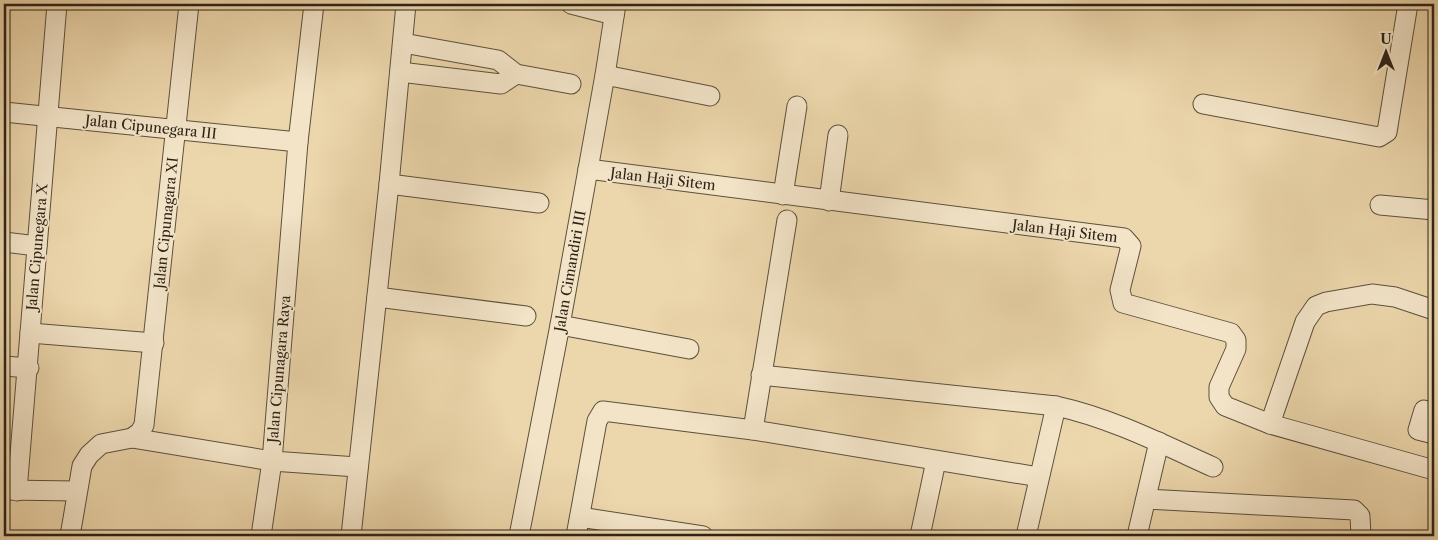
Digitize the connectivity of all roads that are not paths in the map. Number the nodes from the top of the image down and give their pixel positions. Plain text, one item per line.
1 (57, 4) edge
2 (189, 4) edge
3 (314, 4) edge
4 (406, 4) edge
5 (571, 4) edge
6 (1408, 4) edge
7 (615, 9) edge
8 (402, 43) junction
9 (400, 72) junction
10 (516, 74) junction
11 (605, 75) junction
12 (571, 84) dead end
13 (710, 96) dead end
14 (1203, 104) dead end
15 (797, 106) dead end
16 (4, 112) edge
17 (46, 115) junction
18 (176, 130) junction
19 (838, 135) dead end
20 (298, 142) junction
21 (588, 170) junction
22 (389, 184) junction
23 (783, 195) junction
24 (829, 201) junction
25 (539, 203) dead end
26 (1380, 205) dead end
27 (1434, 210) edge
28 (787, 220) dead end
29 (4, 242) edge
30 (37, 246) junction
31 (377, 297) junction
32 (1434, 310) edge
33 (526, 316) dead end
34 (560, 325) junction
35 (30, 333) junction
36 (154, 343) junction
37 (689, 349) dead end
38 (4, 366) edge
39 (28, 368) junction
40 (761, 375) junction
41 (1056, 406) junction
42 (1424, 410) dead end
43 (1270, 424) junction
44 (753, 430) junction
45 (1434, 434) edge
46 (132, 438) junction
47 (1158, 442) junction
48 (272, 461) junction
49 (936, 461) junction
50 (357, 467) junction
51 (1213, 467) dead end
52 (1434, 470) edge
53 (1039, 477) junction
54 (10, 491) edge
55 (76, 491) junction
56 (1146, 499) junction
57 (580, 517) junction
58 (70, 536) edge
59 (261, 536) edge
60 (351, 536) edge
61 (519, 536) edge
62 (576, 536) edge
63 (703, 536) edge
64 (920, 536) edge
65 (1026, 536) edge
66 (1137, 536) edge
67 (1361, 536) edge

1 - 17 street, Jalan Cipunegara X
2 - 18 street, Jalan Cipunagara XI
3 - 20 street, Jalan Cipunagara Raya
4 - 8 street
5 - 7 street
6 - 14 street
7 - 11 street, Jalan Cimandiri III
8 - 9 street
8 - 10 street
9 - 10 street
9 - 22 street
10 - 12 street
11 - 13 street
11 - 21 street, Jalan Cimandiri III
15 - 23 street
16 - 17 street, Jalan Cipunegara III
17 - 18 street, Jalan Cipunegara III
17 - 30 street, Jalan Cipunegara X
18 - 20 street, Jalan Cipunegara III
18 - 36 street, Jalan Cipunagara XI
19 - 24 street
20 - 48 street, Jalan Cipunagara Raya
21 - 23 street, Jalan Haji Sitem
21 - 34 street, Jalan Cimandiri III
22 - 25 street
22 - 31 street
23 - 24 street, Jalan Haji Sitem
24 - 43 street, Jalan Haji Sitem
26 - 27 street
28 - 40 street
29 - 30 street
30 - 35 street, Jalan Cipunegara X
31 - 33 street
31 - 50 street
32 - 43 street
34 - 37 street
34 - 61 street, Jalan Cimandiri III
35 - 36 street
35 - 39 street, Jalan Cipunegara X
36 - 46 street, Jalan Cipunagara XI
38 - 39 street
39 - 54 street, Jalan Cipunegara X
40 - 41 street
40 - 44 street
41 - 47 street
41 - 53 street
42 - 45 street
43 - 52 street, Jalan Haji Sitem
44 - 49 street
44 - 57 street
46 - 48 street, Jalan Cipunagara Raya
46 - 55 street, Jalan Cipunagara Raya
47 - 51 street
47 - 56 street
48 - 50 street
48 - 59 street
49 - 53 street
49 - 64 street
50 - 60 street
53 - 65 street
54 - 55 street
55 - 58 street, Jalan Cipunagara Raya
56 - 66 street
56 - 67 street
57 - 62 street
57 - 63 street

